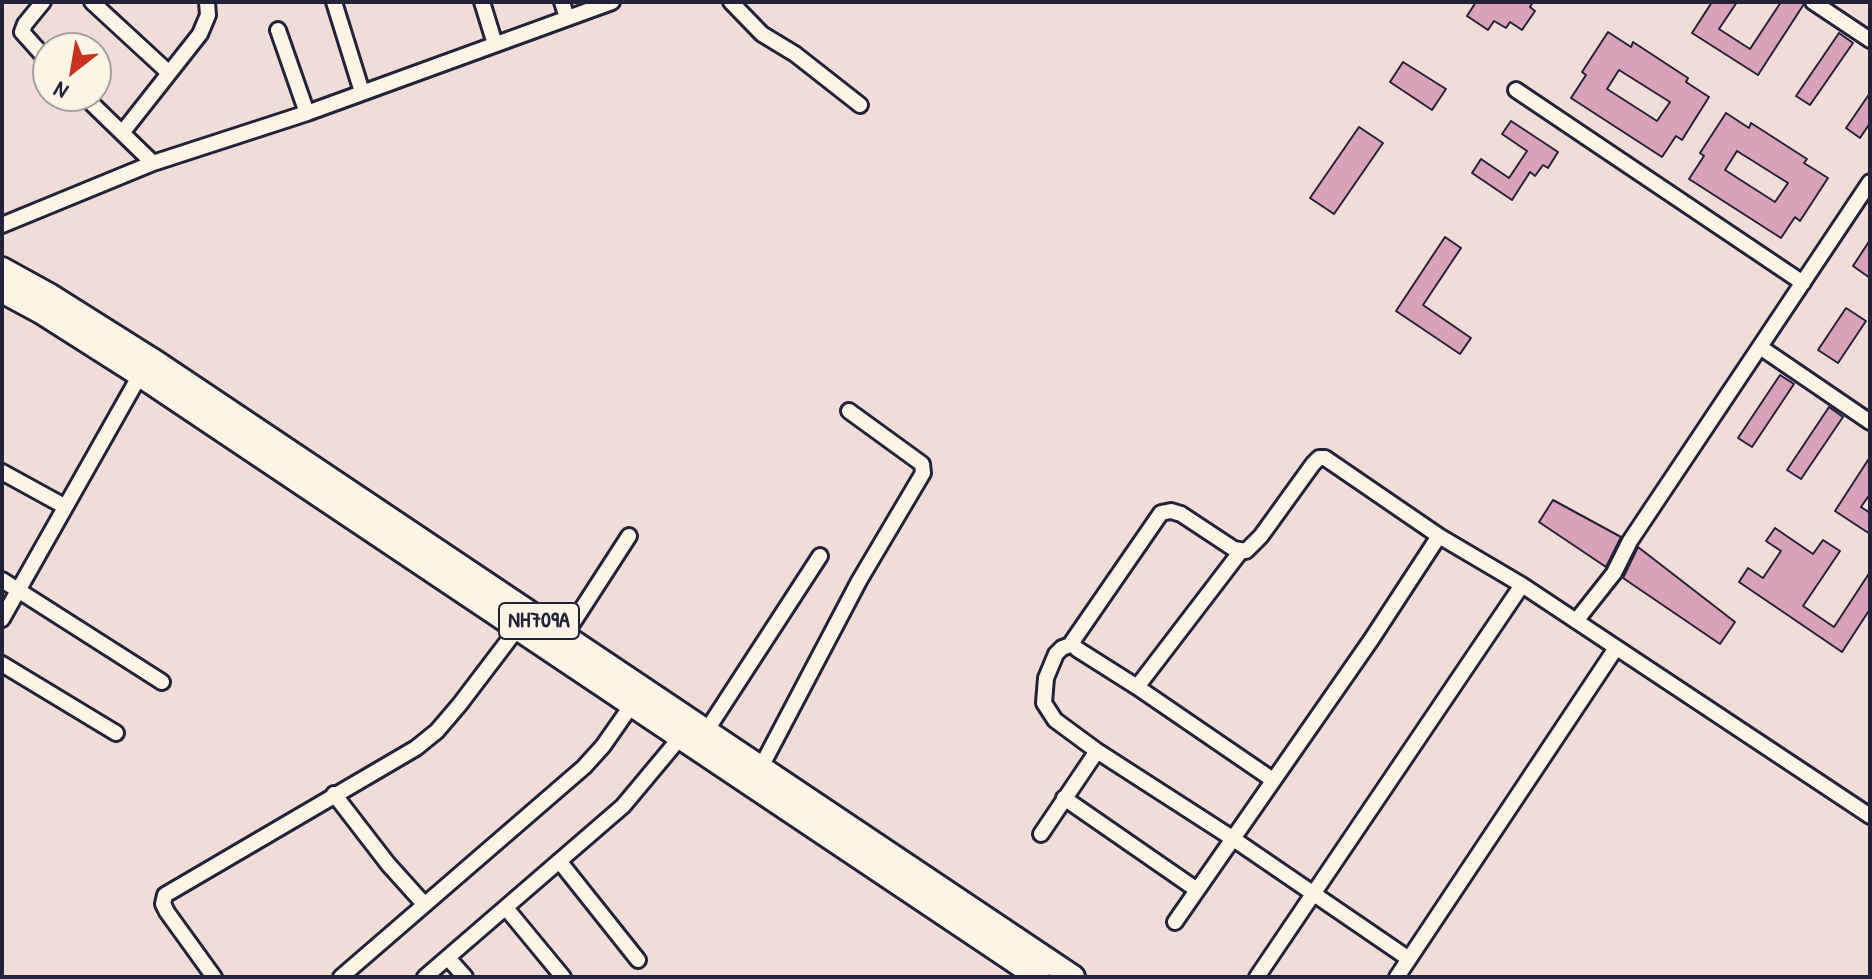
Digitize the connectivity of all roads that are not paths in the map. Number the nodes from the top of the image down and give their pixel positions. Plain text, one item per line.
1 (43, 2) edge
2 (92, 2) edge
3 (207, 2) edge
4 (334, 2) edge
5 (482, 2) edge
6 (562, 2) edge
7 (612, 2) edge
8 (731, 2) edge
9 (1813, 2) edge
10 (567, 18) junction
11 (278, 30) dead end
12 (1870, 40) edge
13 (32, 43) edge
14 (495, 44) junction
15 (169, 73) junction
16 (1516, 90) dead end
17 (362, 92) junction
18 (860, 105) dead end
19 (100, 112) edge
20 (307, 113) junction
21 (122, 133) junction
22 (153, 163) junction
23 (1870, 182) edge
24 (2, 225) edge
25 (2, 269) edge
26 (1803, 283) junction
27 (2, 291) edge
28 (1760, 347) junction
29 (140, 375) junction
30 (849, 411) dead end
31 (1870, 422) edge
32 (2, 472) edge
33 (64, 506) junction
34 (629, 536) dead end
35 (1439, 536) junction
36 (1241, 551) junction
37 (820, 556) dead end
38 (2, 580) edge
39 (1522, 585) junction
40 (19, 590) junction
41 (2, 619) edge
42 (1576, 621) junction
43 (517, 629) junction
44 (563, 638) junction
45 (1073, 644) junction
46 (1616, 648) junction
47 (2, 664) edge
48 (162, 682) dead end
49 (1137, 687) junction
50 (631, 706) junction
51 (692, 731) junction
52 (116, 733) dead end
53 (1097, 751) junction
54 (760, 769) junction
55 (1273, 780) junction
56 (334, 794) junction
57 (1064, 798) junction
58 (1870, 816) edge
59 (1041, 834) dead end
60 (1232, 838) junction
61 (560, 862) junction
62 (1197, 890) junction
63 (1314, 893) junction
64 (424, 904) junction
65 (506, 908) junction
66 (1175, 922) dead end
67 (448, 958) junction
68 (1409, 959) junction
69 (638, 960) dead end
70 (214, 977) edge
71 (341, 977) edge
72 (425, 977) edge
73 (465, 977) edge
74 (563, 977) edge
75 (1038, 977) edge
76 (1073, 977) edge
77 (1257, 977) edge
78 (1397, 977) edge

1 - 13 street
2 - 15 street
3 - 15 street
4 - 17 street
5 - 14 street
6 - 10 street
7 - 10 street
8 - 18 street
9 - 12 street
10 - 14 street
11 - 20 street
14 - 17 street
15 - 21 street
16 - 26 street
17 - 20 street
19 - 21 street
20 - 22 street
21 - 22 street
22 - 24 street
23 - 26 street
25 - 44 highway, NH709A
26 - 28 street
27 - 29 highway, NH709A
28 - 31 street
28 - 42 street
29 - 33 street
29 - 43 highway, NH709A
30 - 54 street
32 - 33 street
33 - 40 street
34 - 44 street
35 - 36 street
35 - 39 street
35 - 55 street
36 - 45 street
36 - 49 street
37 - 51 street
38 - 40 street
39 - 42 street
39 - 63 street
40 - 41 street
40 - 48 street
42 - 46 street
43 - 50 highway, NH709A
43 - 56 street
44 - 51 highway, NH709A
45 - 49 street
45 - 53 street
46 - 58 street
46 - 68 street
47 - 52 street
49 - 55 street
50 - 51 highway, NH709A
50 - 64 street
51 - 54 highway, NH709A
51 - 61 street
51 - 75 highway, NH709A
53 - 57 street
53 - 60 street
54 - 76 highway, NH709A
55 - 60 street
56 - 64 street
56 - 70 street
57 - 59 street
57 - 62 street
60 - 62 street
60 - 63 street
61 - 65 street
61 - 69 street
62 - 66 street
63 - 68 street
63 - 77 street
64 - 71 street
65 - 67 street
65 - 74 street
67 - 72 street
67 - 73 street
68 - 78 street

